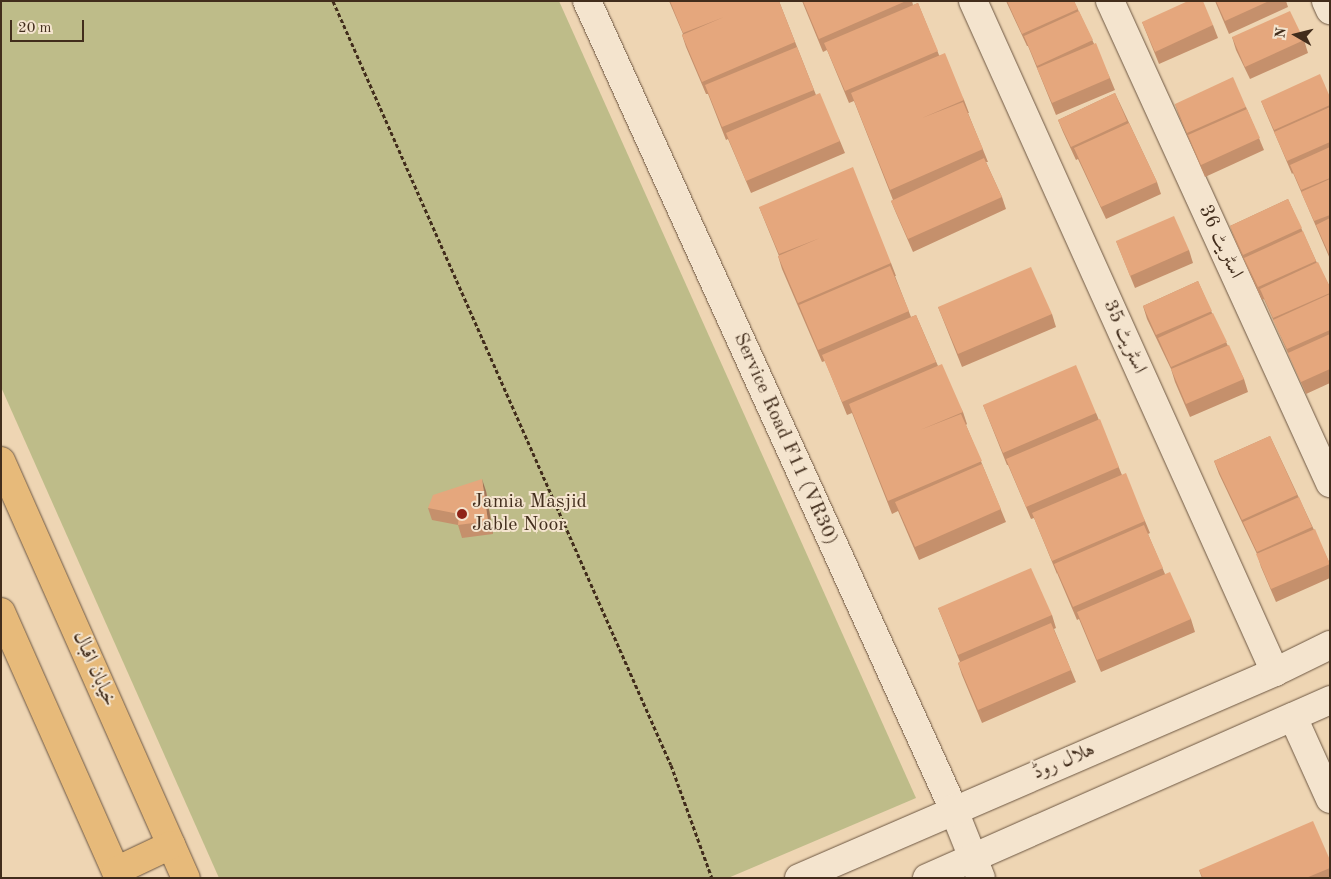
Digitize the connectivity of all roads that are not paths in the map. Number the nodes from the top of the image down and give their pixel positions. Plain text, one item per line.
1 (587, 1) edge
2 (973, 1) edge
3 (1110, 1) edge
4 (1326, 1) edge
5 (1330, 10) edge
6 (1, 461) edge
7 (1330, 483) edge
8 (1, 612) edge
9 (1330, 645) edge
10 (1275, 672) junction
11 (1330, 700) edge
12 (1293, 717) junction
13 (1330, 799) edge
14 (954, 808) junction
15 (171, 844) junction
16 (977, 868) edge
17 (114, 876) edge
18 (186, 878) edge
19 (798, 878) edge
20 (927, 878) edge

1 - 14 street, Service Road F11 (VR30)
2 - 10 street, اسٹریٹ 35
3 - 7 street, اسٹریٹ 36
4 - 5 street
6 - 15 main road, خیابان اقبال
8 - 17 main road
9 - 10 street, ہلال روڈ
10 - 14 street, ہلال روڈ
11 - 12 street
12 - 13 street
12 - 16 street
14 - 16 street, Service Road F11 (VR30)
14 - 19 street, ہلال روڈ
15 - 17 main road
15 - 18 main road, خیابان اقبال
16 - 20 street

